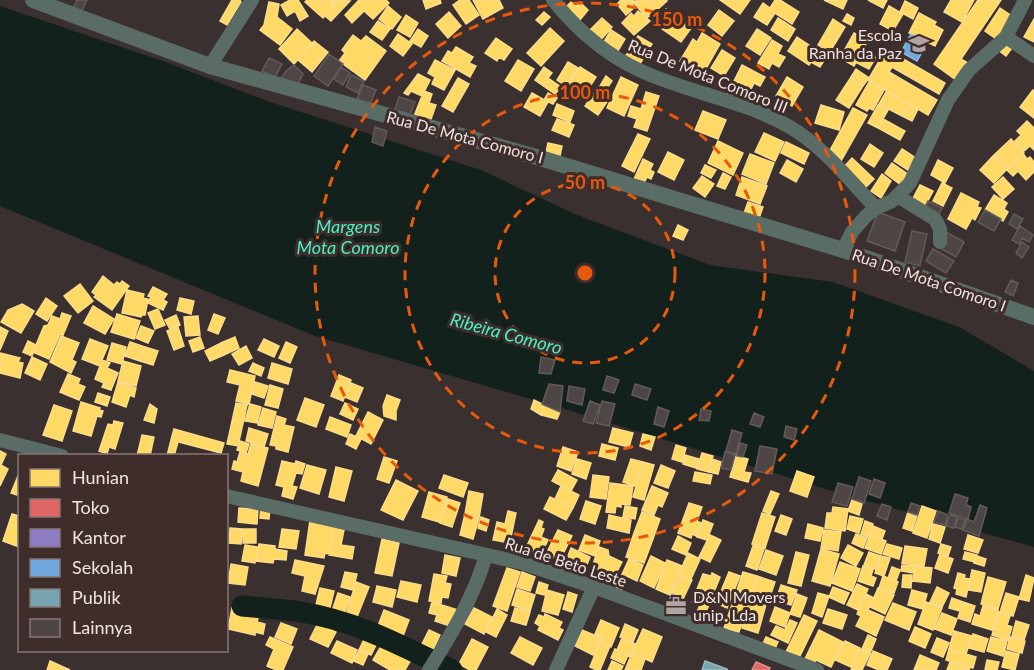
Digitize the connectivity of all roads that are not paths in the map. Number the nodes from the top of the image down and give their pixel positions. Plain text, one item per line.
1 (33, 0) edge
2 (252, 0) edge
3 (553, 0) edge
4 (1025, 0) edge
5 (1005, 36) junction
6 (1034, 56) edge
7 (210, 66) junction
8 (899, 196) junction
9 (876, 208) junction
10 (940, 242) dead end
11 (843, 250) junction
12 (1034, 317) edge
13 (0, 440) edge
14 (54, 454) edge
15 (228, 496) edge
16 (486, 555) junction
17 (594, 587) junction
18 (429, 670) edge
19 (556, 670) edge
20 (817, 670) edge

1 - 7 street, Rua De Mota Comoro I
2 - 7 street
3 - 9 street, Rua De Mota Comoro III
4 - 5 street
5 - 6 street
5 - 8 street
7 - 11 street, Rua De Mota Comoro I
8 - 9 street
8 - 10 street
9 - 11 street
11 - 12 street, Rua De Mota Comoro I
13 - 14 street
15 - 16 street, Rua de Beto Leste
16 - 17 street, Rua de Beto Leste
16 - 18 street
17 - 19 street
17 - 20 street, Rua de Beto Leste

